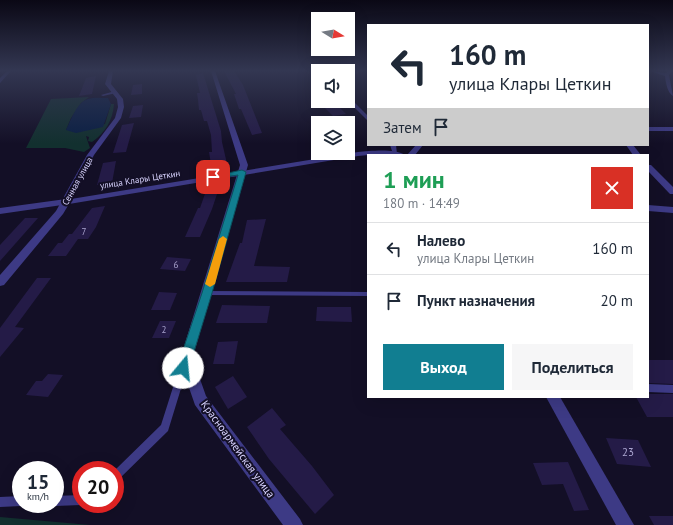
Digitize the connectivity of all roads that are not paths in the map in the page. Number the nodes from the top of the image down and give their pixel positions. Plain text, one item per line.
1 (117, 96) edge
2 (221, 96) edge
3 (355, 105) edge
4 (367, 118) edge
5 (673, 129) edge
6 (649, 130) edge
7 (419, 146) edge
8 (630, 146) edge
9 (396, 151) edge
10 (412, 154) edge
11 (637, 154) edge
12 (649, 168) edge
13 (242, 172) junction
14 (673, 192) edge
15 (66, 202) junction
16 (649, 208) edge
17 (673, 210) edge
18 (0, 211) edge
19 (0, 282) edge
20 (207, 293) junction
21 (367, 294) edge
22 (188, 353) junction
23 (649, 388) edge
24 (673, 389) edge
25 (554, 398) edge
26 (124, 468) edge
27 (12, 501) edge
28 (0, 502) edge
29 (294, 525) edge
30 (625, 525) edge

1 - 15 street, Сенная улица
2 - 13 street, Красноармейская улица
3 - 4 street
5 - 6 street
7 - 10 street
8 - 11 street
9 - 13 street, улица Клары Цеткин
12 - 14 street
13 - 15 street, улица Клары Цеткин
13 - 20 street, Красноармейская улица
15 - 18 street, улица Клары Цеткин
15 - 19 street, Сенная улица
16 - 17 street
20 - 21 lane
20 - 22 street, Красноармейская улица
22 - 26 lane
22 - 29 street, Красноармейская улица
23 - 24 lane
25 - 30 street
27 - 28 lane

